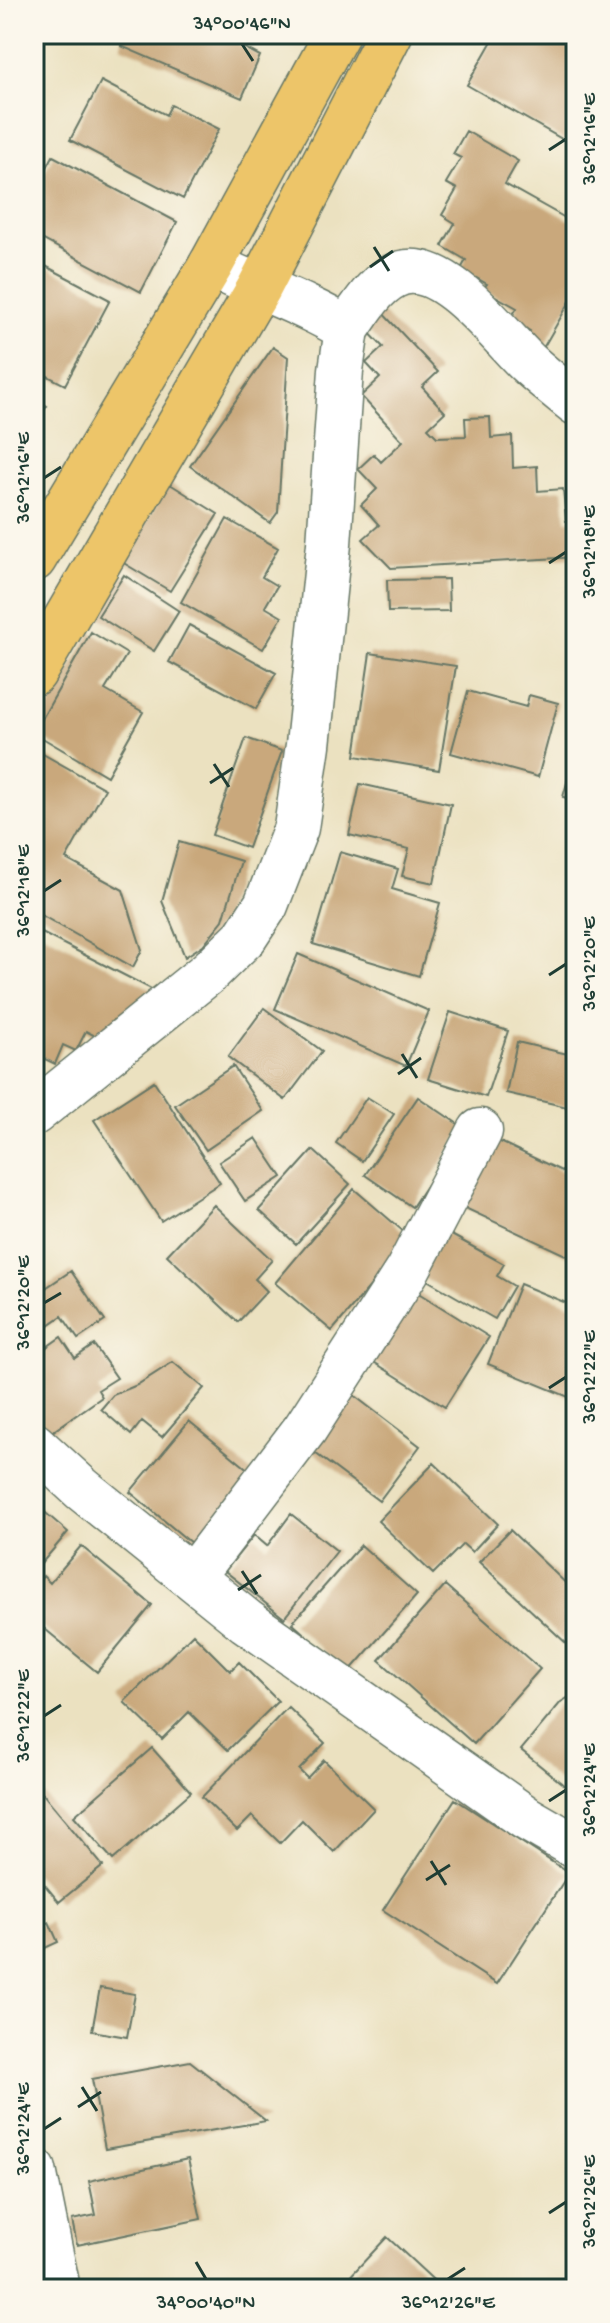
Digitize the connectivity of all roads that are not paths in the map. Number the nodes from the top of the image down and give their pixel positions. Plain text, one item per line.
1 (337, 34) edge
2 (390, 34) edge
3 (211, 265) junction
4 (259, 288) junction
5 (347, 329) junction
6 (576, 403) edge
7 (34, 559) edge
8 (34, 673) edge
9 (34, 1113) edge
10 (480, 1131) dead end
11 (34, 1445) edge
12 (193, 1576) junction
13 (576, 1847) edge
14 (34, 2170) edge
15 (58, 2289) edge

1 - 3 main road
2 - 4 main road
3 - 4 street
3 - 7 main road
4 - 5 street
4 - 8 main road
5 - 6 street
5 - 9 street
10 - 12 street
11 - 12 street
12 - 13 street
14 - 15 street

